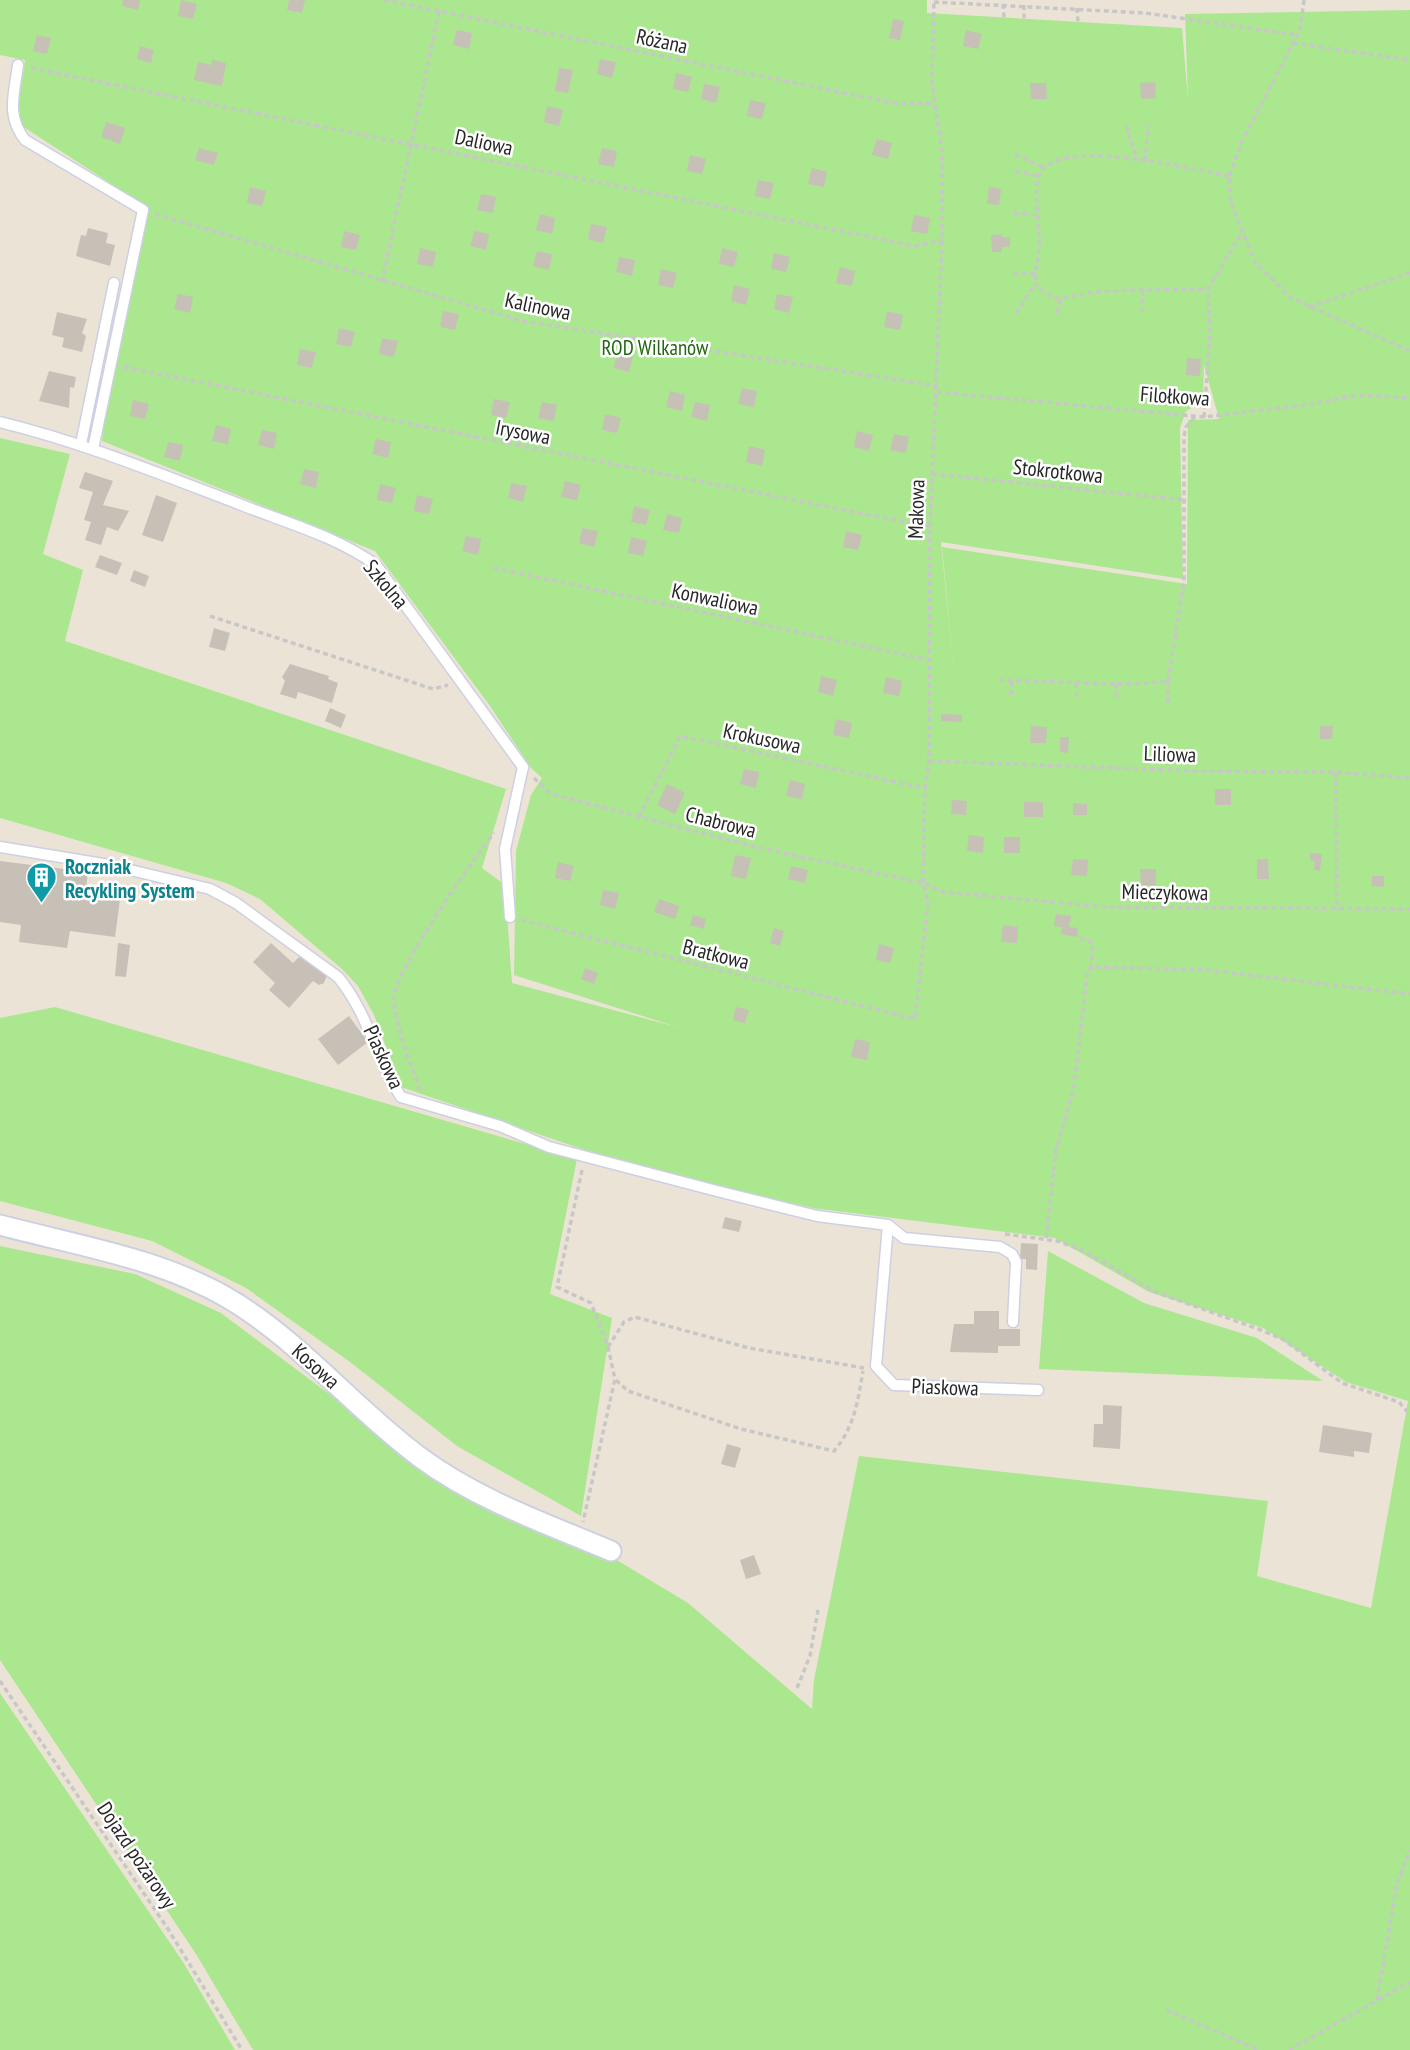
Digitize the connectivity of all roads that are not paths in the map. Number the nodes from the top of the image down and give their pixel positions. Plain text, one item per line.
1 (18, 65) road end
2 (114, 283) dead end
3 (0, 422) edge
4 (80, 444) junction
5 (93, 449) junction
6 (0, 847) edge
7 (510, 917) road end
8 (0, 1225) edge
9 (888, 1225) junction
10 (1013, 1322) dead end
11 (1038, 1390) dead end
12 (611, 1551) dead end

1 - 5 lane
2 - 4 lane
3 - 4 lane, Szkolna
4 - 5 lane, Szkolna
5 - 7 lane, Szkolna
6 - 9 lane, Piaskowa
8 - 12 street, Kosowa
9 - 10 lane, Piaskowa
9 - 11 lane, Piaskowa

